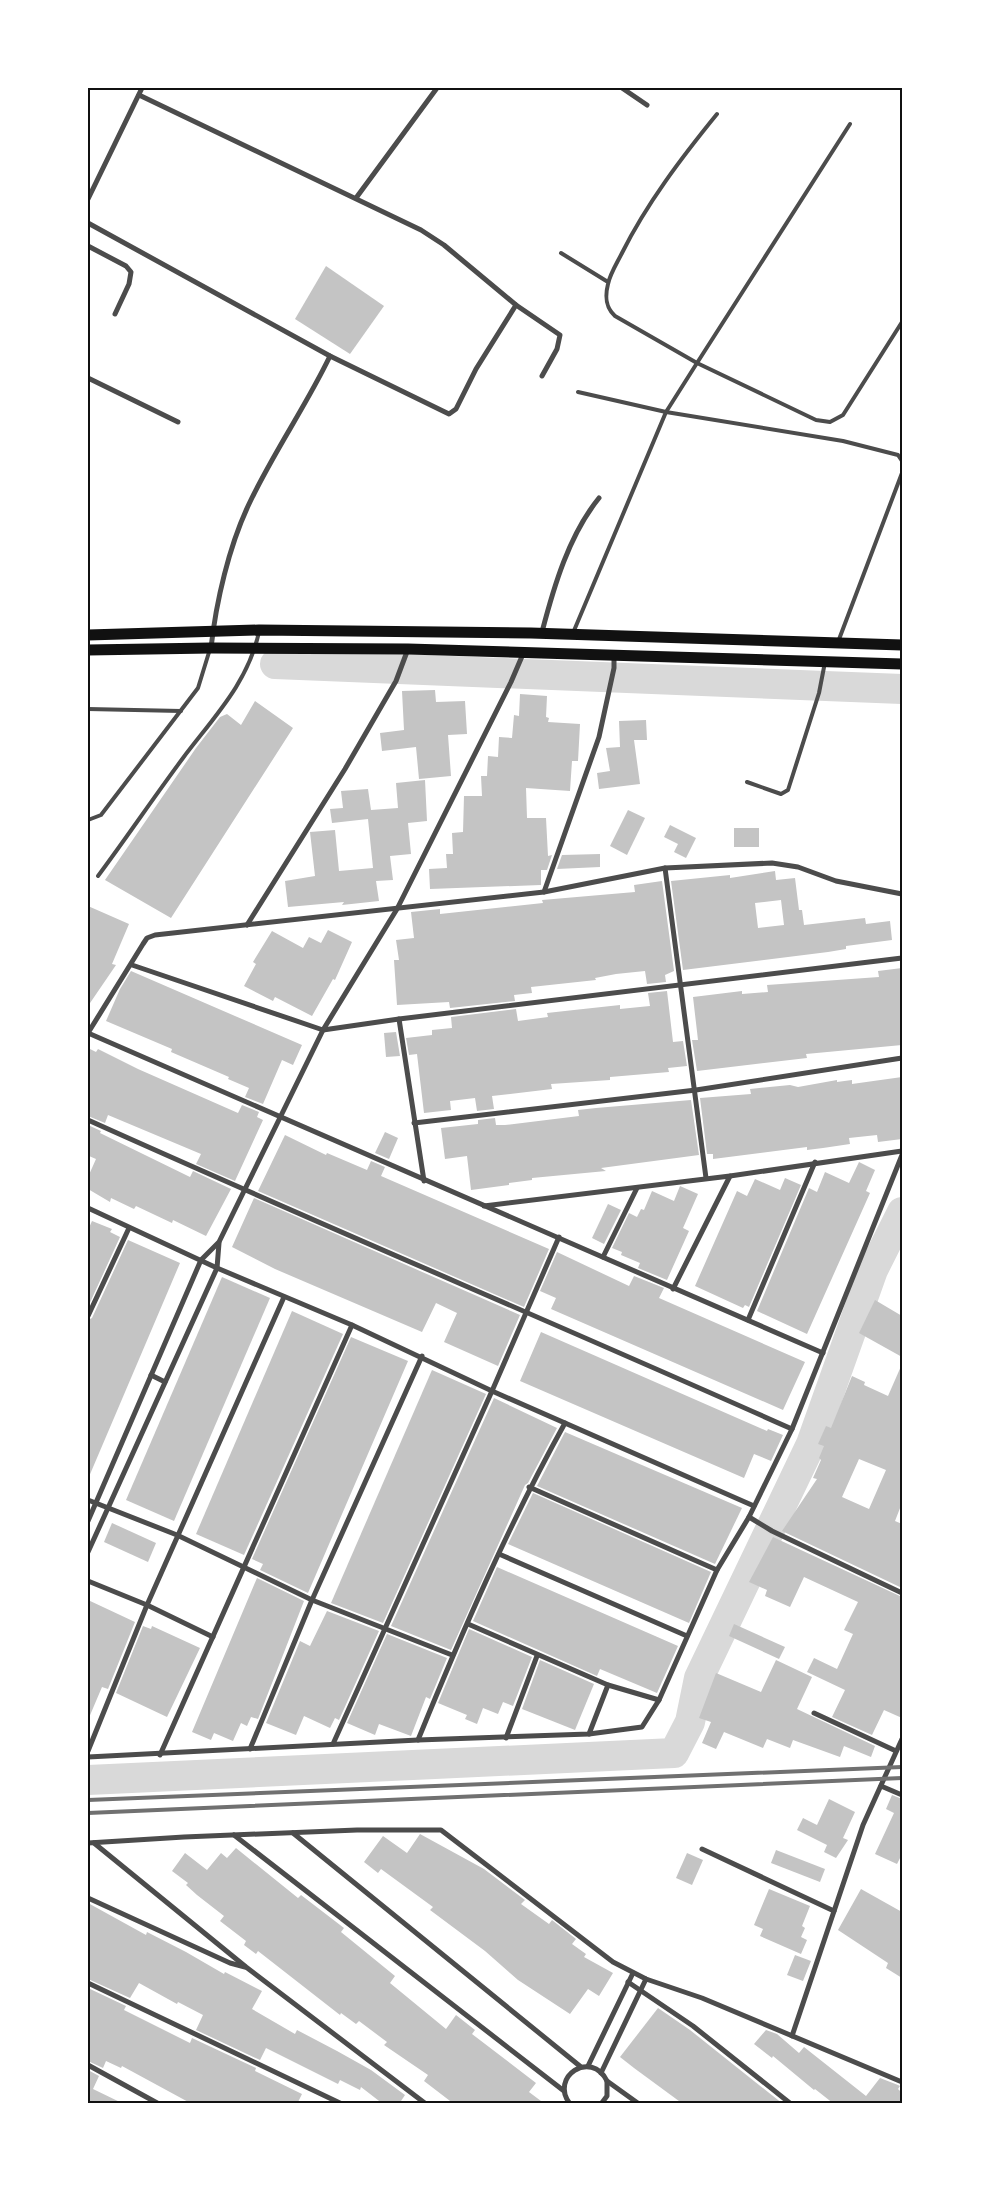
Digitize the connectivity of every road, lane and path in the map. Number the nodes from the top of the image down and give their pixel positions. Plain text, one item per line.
1 (142, 88) edge
2 (437, 88) edge
3 (622, 88) edge
4 (139, 94) junction
5 (646, 105) dead end
6 (717, 114) dead end
7 (850, 124) dead end
8 (356, 198) junction
9 (88, 200) edge
10 (88, 222) edge
11 (88, 246) edge
12 (561, 253) dead end
13 (608, 282) junction
14 (516, 305) junction
15 (116, 314) dead end
16 (902, 322) edge
17 (330, 356) junction
18 (697, 363) junction
19 (542, 376) dead end
20 (88, 378) edge
21 (578, 392) dead end
22 (666, 412) junction
23 (178, 422) dead end
24 (902, 461) edge
25 (902, 473) edge
26 (599, 498) dead end
27 (259, 630) junction
28 (213, 631) junction
29 (542, 633) junction
30 (573, 633) junction
31 (88, 635) edge
32 (837, 644) junction
33 (902, 645) edge
34 (210, 648) junction
35 (255, 648) junction
36 (88, 650) edge
37 (406, 653) junction
38 (614, 655) junction
39 (521, 659) junction
40 (826, 661) junction
41 (902, 664) edge
42 (88, 709) edge
43 (181, 711) junction
44 (747, 782) dead end
45 (88, 820) edge
46 (665, 868) junction
47 (98, 876) dead end
48 (544, 892) junction
49 (902, 894) edge
50 (397, 909) junction
51 (247, 925) junction
52 (902, 958) edge
53 (132, 965) junction
54 (682, 986) junction
55 (399, 1018) junction
56 (323, 1030) junction
57 (88, 1033) edge
58 (902, 1058) edge
59 (696, 1090) junction
60 (282, 1118) junction
61 (88, 1120) edge
62 (414, 1124) junction
63 (902, 1151) edge
64 (902, 1154) edge
65 (815, 1162) junction
66 (730, 1176) junction
67 (706, 1178) junction
68 (424, 1181) junction
69 (637, 1188) junction
70 (245, 1191) junction
71 (484, 1206) junction
72 (88, 1208) edge
73 (128, 1228) junction
74 (559, 1238) junction
75 (219, 1242) junction
76 (603, 1257) junction
77 (201, 1260) junction
78 (217, 1268) junction
79 (673, 1289) junction
80 (284, 1297) junction
81 (528, 1311) junction
82 (88, 1316) edge
83 (748, 1320) junction
84 (352, 1324) junction
85 (823, 1353) junction
86 (422, 1356) junction
87 (151, 1376) junction
88 (165, 1382) junction
89 (492, 1391) junction
90 (565, 1422) junction
91 (792, 1429) junction
92 (529, 1488) junction
93 (88, 1500) edge
94 (96, 1503) junction
95 (754, 1506) junction
96 (106, 1508) junction
97 (749, 1517) junction
98 (88, 1522) edge
99 (177, 1535) junction
100 (88, 1552) edge
101 (499, 1554) junction
102 (245, 1567) junction
103 (717, 1570) junction
104 (88, 1581) edge
105 (902, 1593) edge
106 (312, 1600) junction
107 (147, 1605) junction
108 (468, 1624) junction
109 (384, 1628) junction
110 (687, 1636) junction
111 (213, 1637) junction
112 (452, 1655) junction
113 (537, 1656) junction
114 (608, 1685) junction
115 (659, 1700) junction
116 (814, 1713) dead end
117 (589, 1734) junction
118 (506, 1738) junction
119 (902, 1739) edge
120 (418, 1740) junction
121 (333, 1744) junction
122 (250, 1749) junction
123 (88, 1751) edge
124 (896, 1751) junction
125 (160, 1755) junction
126 (88, 1757) edge
127 (881, 1786) junction
128 (902, 1795) edge
129 (292, 1833) junction
130 (234, 1835) junction
131 (91, 1843) edge
132 (702, 1849) dead end
133 (88, 1898) edge
134 (834, 1911) junction
135 (246, 1967) junction
136 (632, 1973) junction
137 (646, 1979) junction
138 (628, 1982) junction
139 (88, 1983) edge
140 (641, 1989) junction
141 (792, 2036) junction
142 (88, 2065) edge
143 (588, 2066) junction
144 (581, 2067) junction
145 (601, 2073) junction
146 (607, 2081) junction
147 (902, 2082) edge
148 (564, 2090) junction
149 (569, 2103) edge
150 (159, 2104) edge
151 (342, 2104) edge
152 (426, 2104) edge
153 (601, 2104) edge
154 (639, 2104) edge
155 (791, 2104) edge

1 - 4 street
2 - 8 street
3 - 5 street
4 - 8 street
4 - 9 street
6 - 13 lane
7 - 18 lane
8 - 14 street
10 - 17 street
11 - 15 street
12 - 13 lane
13 - 18 lane
14 - 17 street
14 - 19 street
16 - 18 lane
17 - 28 street
18 - 22 lane
20 - 23 street
21 - 22 lane
22 - 24 lane
22 - 30 lane
25 - 32 lane
26 - 29 street
27 - 28 highway
27 - 29 highway
27 - 35 lane
28 - 31 highway
28 - 34 street
29 - 30 highway
30 - 32 highway
32 - 33 highway
34 - 35 highway
34 - 36 highway
34 - 43 lane
35 - 37 highway
35 - 47 lane
37 - 39 highway
37 - 51 street
38 - 39 highway
38 - 40 highway
38 - 48 street
39 - 50 street
40 - 41 highway
40 - 44 lane
42 - 43 lane
43 - 45 lane
46 - 48 street
46 - 49 street
46 - 54 street
48 - 50 street
50 - 51 street
50 - 56 street
51 - 53 street
52 - 54 street
53 - 56 street
53 - 57 street
54 - 55 street
54 - 59 street
55 - 56 street
55 - 62 street
56 - 60 street
57 - 60 street
58 - 59 street
59 - 62 street
59 - 67 street
60 - 68 street
60 - 70 street
61 - 70 street
62 - 68 street
63 - 65 street
64 - 85 street
65 - 66 street
65 - 83 street
66 - 67 street
66 - 79 street
67 - 69 street
68 - 71 street
69 - 71 street
69 - 76 street
70 - 75 street
70 - 81 street
71 - 74 street
72 - 73 street
73 - 77 street
73 - 82 street
74 - 76 street
74 - 81 street
75 - 77 street
75 - 78 street
76 - 79 street
77 - 78 street
77 - 87 street
78 - 80 street
78 - 88 street
79 - 83 street
80 - 84 street
80 - 99 street
81 - 89 street
81 - 91 street
83 - 85 street
84 - 86 street
84 - 102 street
85 - 91 street
86 - 89 street
86 - 106 street
87 - 88 street
87 - 94 street
88 - 96 street
89 - 90 street
89 - 109 street
90 - 92 street
90 - 95 street
91 - 95 street
92 - 101 street
92 - 103 street
93 - 94 street
94 - 96 street
94 - 98 street
95 - 97 street
96 - 99 street
96 - 100 street
97 - 103 street
97 - 105 street
99 - 102 street
99 - 107 street
101 - 108 street
101 - 110 street
102 - 106 street
102 - 111 street
103 - 110 street
104 - 107 street
106 - 109 street
106 - 122 street
107 - 111 street
107 - 123 street
108 - 112 street
108 - 113 street
109 - 112 street
109 - 121 street
110 - 115 street
111 - 125 street
112 - 120 street
113 - 114 street
113 - 118 street
114 - 115 street
114 - 117 street
115 - 117 street
116 - 124 street
117 - 118 street
118 - 120 street
119 - 124 street
120 - 121 street
121 - 122 street
122 - 125 street
124 - 127 street
125 - 126 street
127 - 128 street
127 - 134 street
129 - 130 street
129 - 136 street
129 - 144 street
130 - 131 street
130 - 148 street
131 - 135 street
132 - 134 street
133 - 135 street
134 - 141 street
135 - 152 street
136 - 137 street
136 - 138 street
137 - 140 street
137 - 141 street
138 - 140 street
138 - 143 street
139 - 151 street
140 - 145 street
140 - 155 street
141 - 147 street
142 - 150 street
143 - 144 street
143 - 145 street
144 - 148 street
145 - 146 street
146 - 153 street
146 - 154 street
148 - 149 street

